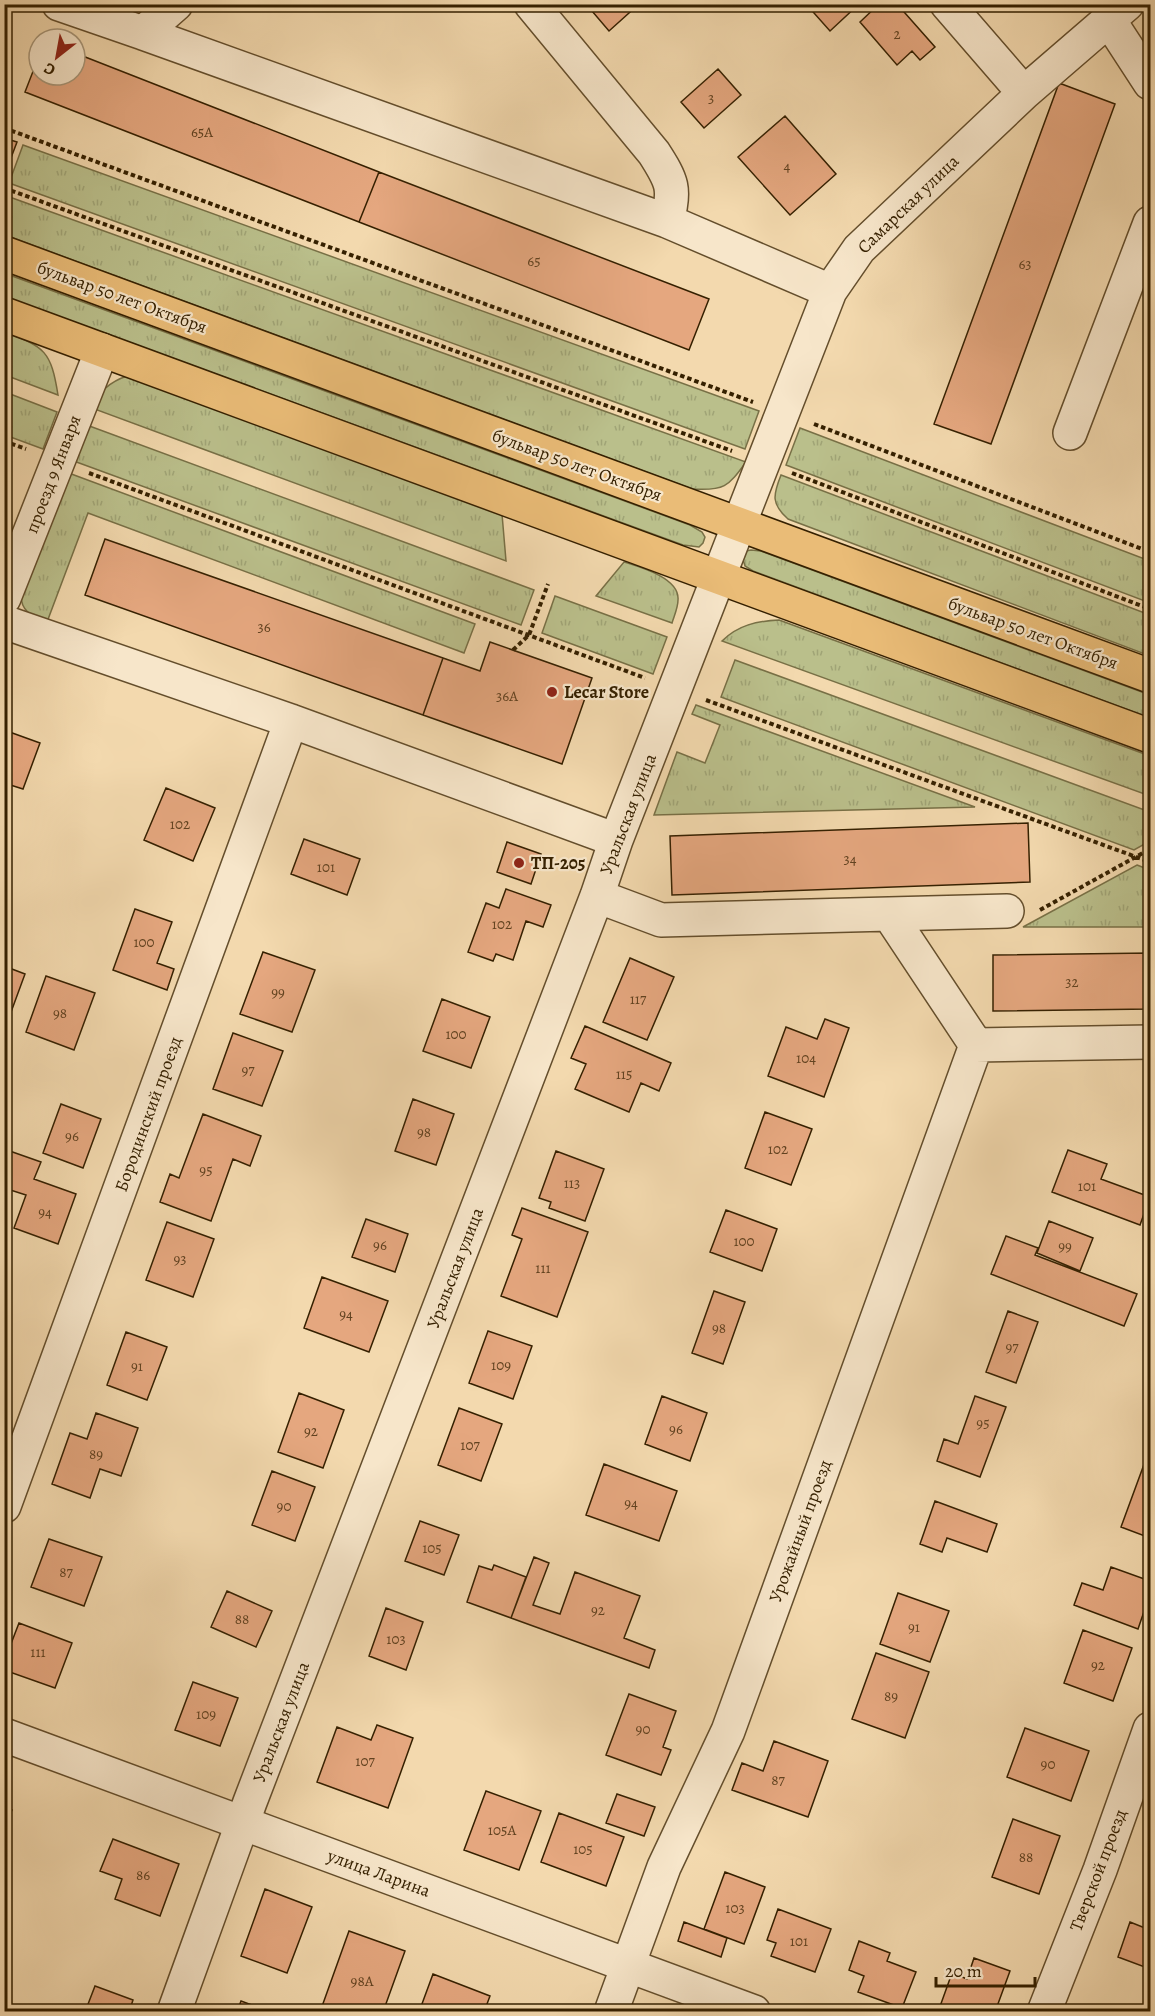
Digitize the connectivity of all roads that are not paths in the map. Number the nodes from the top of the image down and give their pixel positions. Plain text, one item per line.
1 (60, 4) edge
2 (176, 4) edge
3 (531, 4) edge
4 (947, 4) edge
5 (1118, 12) edge
6 (143, 33) junction
7 (1150, 83) edge
8 (1024, 93) junction
9 (667, 221) junction
10 (1150, 224) edge
11 (4, 253) edge
12 (830, 291) junction
13 (4, 314) edge
14 (102, 350) junction
15 (1070, 433) dead end
16 (740, 526) junction
17 (720, 577) junction
18 (7, 586) edge
19 (4, 622) edge
20 (1150, 676) edge
21 (291, 721) junction
22 (1150, 736) edge
23 (616, 840) junction
24 (597, 896) junction
25 (1007, 911) road end
26 (889, 914) junction
27 (1150, 1042) edge
28 (976, 1045) junction
29 (4, 1506) edge
30 (1150, 1729) edge
31 (4, 1735) edge
32 (243, 1823) junction
33 (627, 1965) junction
34 (174, 2012) edge
35 (610, 2012) edge
36 (754, 2012) edge
37 (1044, 2012) edge

1 - 6 street
2 - 6 street
3 - 9 street
4 - 8 street
5 - 7 street
5 - 8 street, Самарская улица
6 - 9 street
8 - 12 street, Самарская улица
9 - 12 street
10 - 15 street
11 - 16 main road, бульвар 50 лет Октября
12 - 16 street, Самарская улица
13 - 14 main road
14 - 17 main road
14 - 18 street, проезд 9 Января
16 - 17 street, Уральская улица
16 - 20 main road, бульвар 50 лет Октября
17 - 22 main road
17 - 23 street, Уральская улица
19 - 21 street
21 - 23 street
21 - 29 street, Бородинский проезд
23 - 24 street, Уральская улица
24 - 26 street
24 - 32 street, Уральская улица
25 - 26 street
26 - 28 street
27 - 28 street
28 - 33 street, Урожайный проезд
30 - 37 street, Тверской проезд
31 - 32 street, улица Ларина
32 - 33 street, улица Ларина
32 - 34 street, Уральская улица
33 - 35 street, Урожайный проезд
33 - 36 street, улица Ларина

